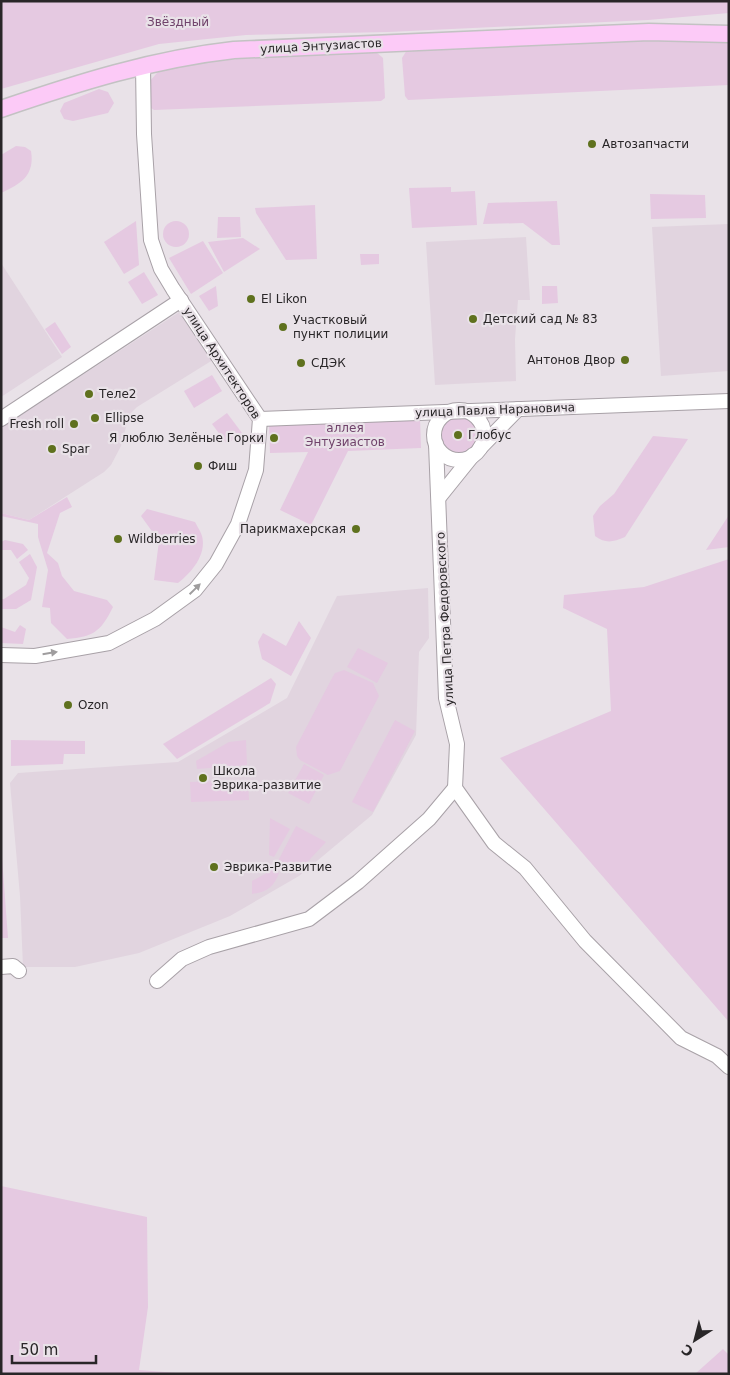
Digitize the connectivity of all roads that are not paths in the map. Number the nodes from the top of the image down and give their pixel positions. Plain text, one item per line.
1 (729, 23) edge
2 (649, 32) junction
3 (729, 34) edge
4 (143, 66) junction
5 (1, 110) edge
6 (181, 300) junction
7 (729, 401) edge
8 (518, 409) junction
9 (457, 410) junction
10 (436, 411) junction
11 (1, 419) edge
12 (260, 419) junction
13 (436, 427) junction
14 (436, 444) junction
15 (476, 452) junction
16 (440, 496) junction
17 (1, 655) edge
18 (455, 788) junction
19 (1, 967) edge
20 (18, 971) dead end
21 (157, 980) dead end
22 (729, 1067) edge

1 - 2 main road, улица Энтузиастов
2 - 3 main road, улица Энтузиастов
2 - 4 main road, улица Энтузиастов
4 - 5 main road, улица Энтузиастов
4 - 6 street, улица Архитекторов
6 - 11 street, улица Архитекторов
6 - 12 street, улица Архитекторов
7 - 8 street, улица Павла Нарановича
8 - 9 street, улица Павла Нарановича
8 - 15 street
9 - 10 street, улица Павла Нарановича
9 - 13 street
9 - 15 street
10 - 12 street, улица Павла Нарановича
10 - 13 street
17 -> 12 street, улица Архитекторов
13 - 14 street
14 - 15 street
14 - 16 street, улица Петра Федоровского
15 - 16 street
16 - 18 street, улица Петра Федоровского
18 - 21 street
18 - 22 street
19 - 20 street

